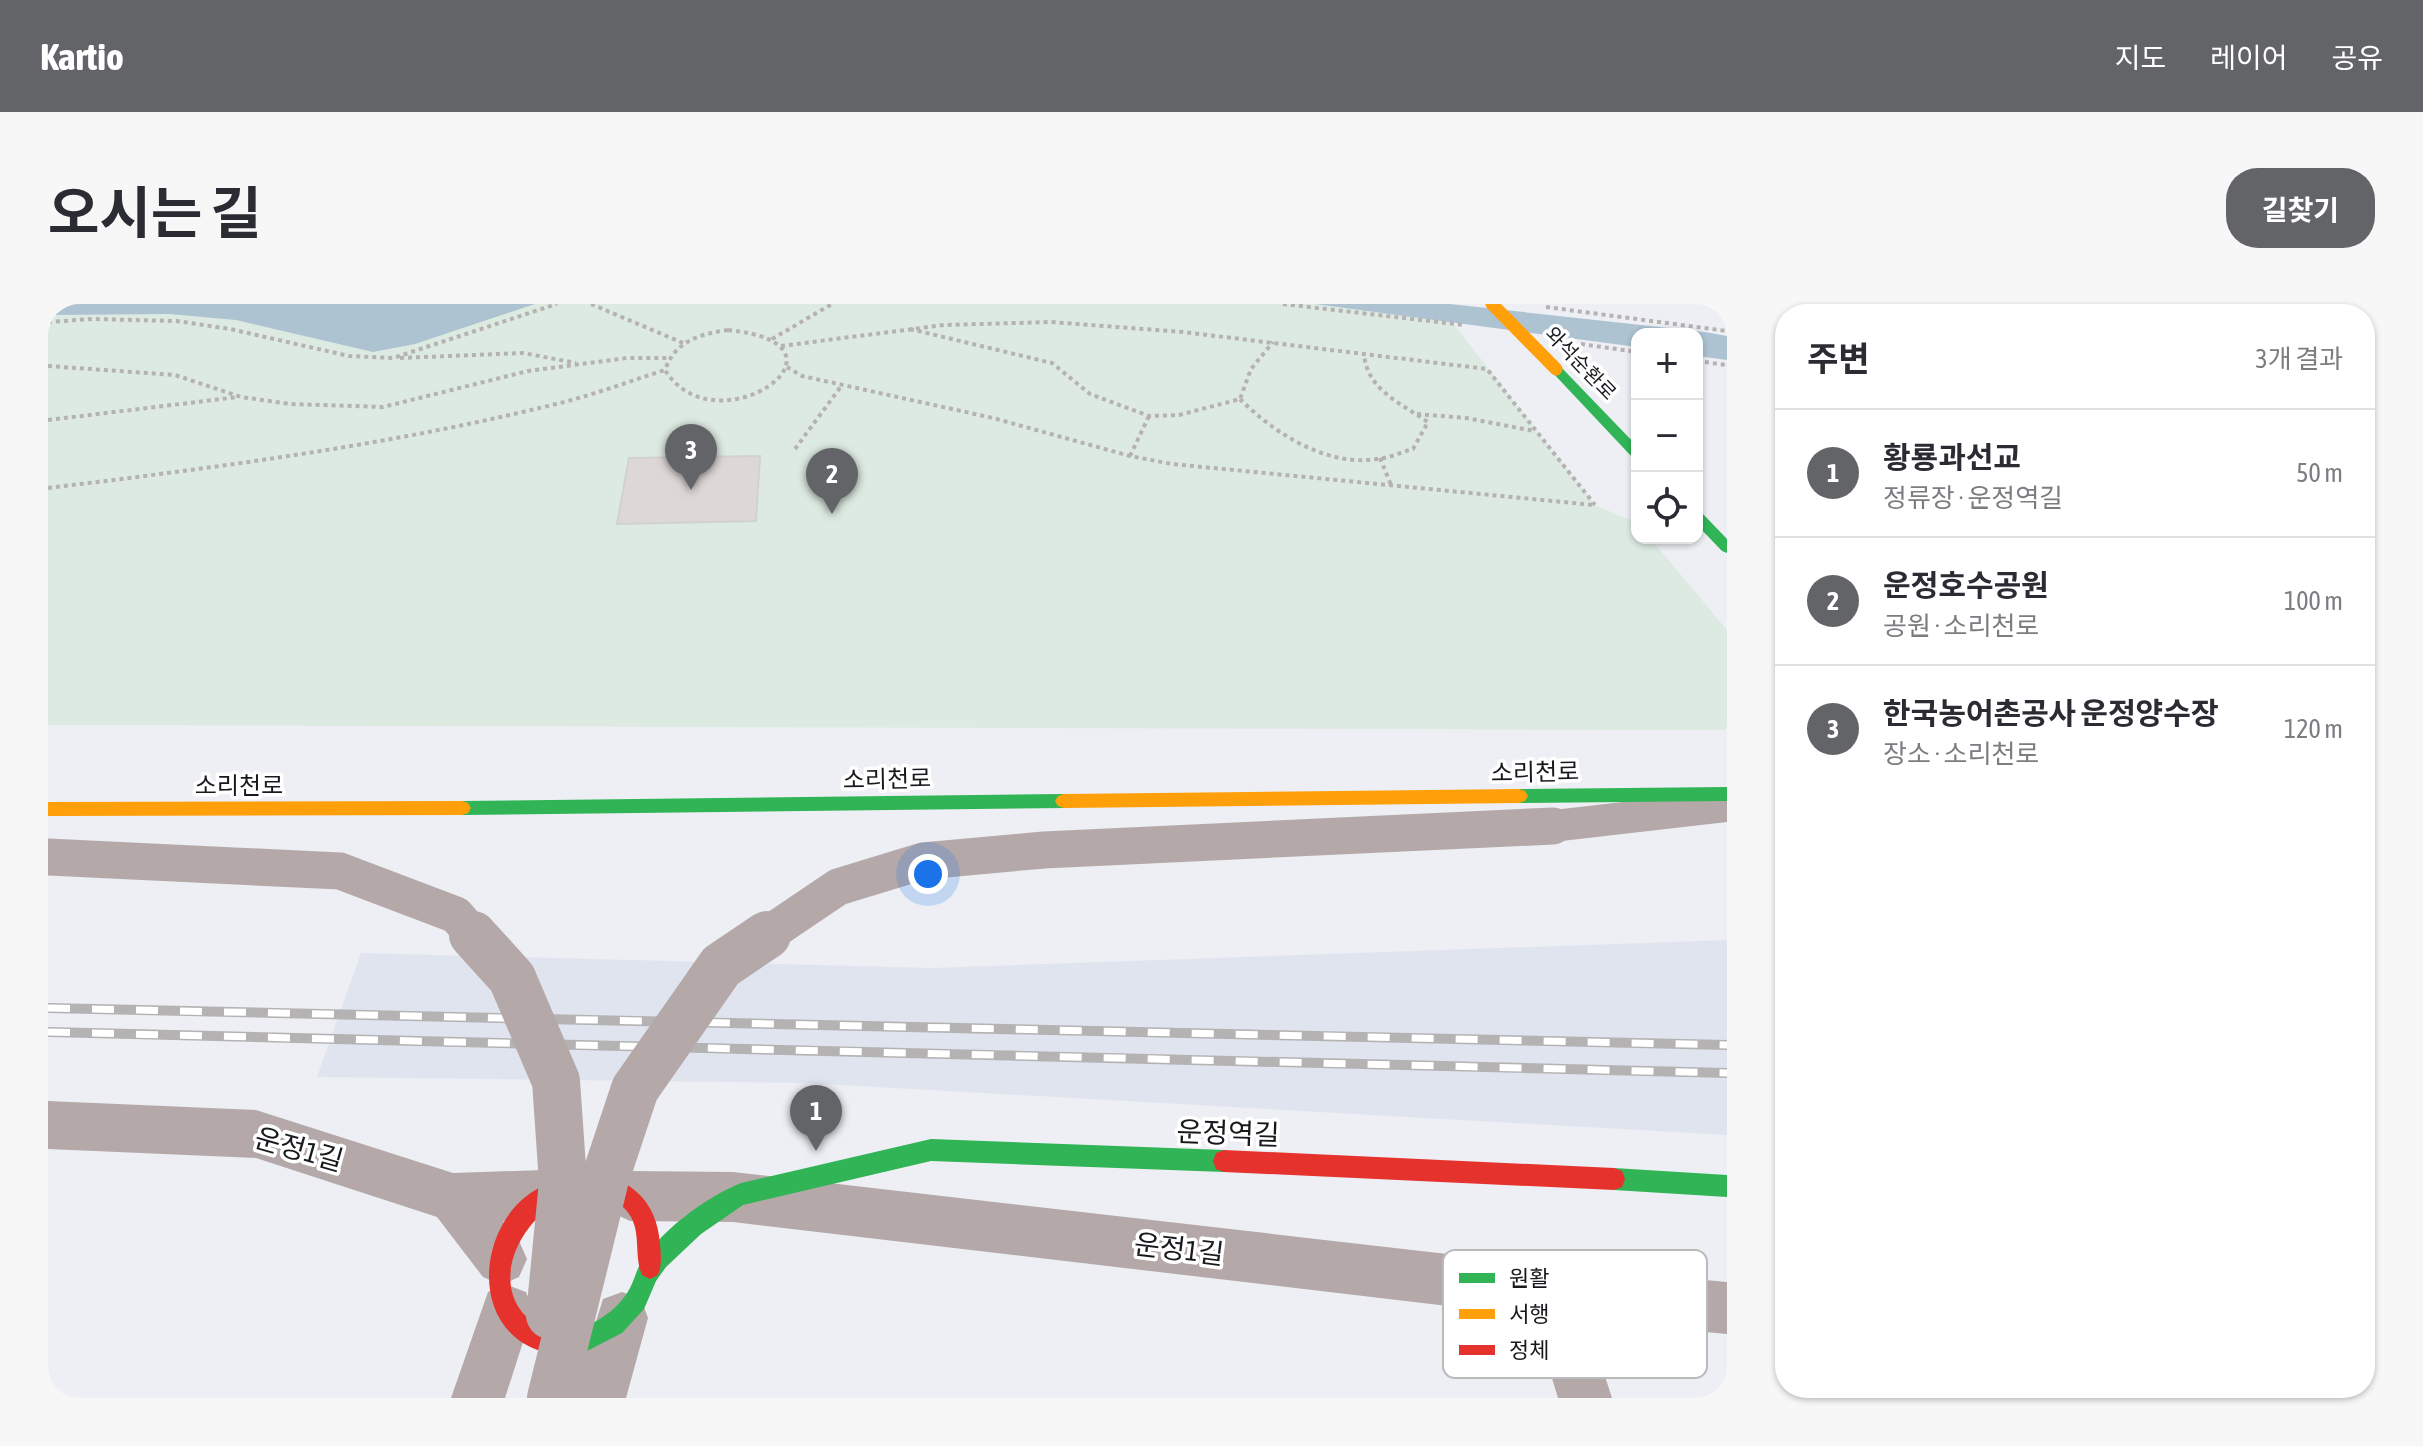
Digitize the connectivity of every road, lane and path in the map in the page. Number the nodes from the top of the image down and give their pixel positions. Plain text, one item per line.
1 (557, 304) edge
2 (591, 304) edge
3 (832, 304) edge
4 (1283, 304) edge
5 (1492, 304) edge
6 (1540, 306) dead end
7 (48, 322) edge
8 (1472, 327) dead end
9 (905, 328) junction
10 (1727, 331) edge
11 (772, 339) junction
12 (1274, 341) junction
13 (683, 343) junction
14 (1577, 343) dead end
15 (781, 346) junction
16 (1631, 351) edge
17 (1364, 353) junction
18 (393, 358) junction
19 (667, 358) junction
20 (1703, 362) edge
21 (581, 364) junction
22 (1727, 365) edge
23 (48, 366) edge
24 (787, 367) junction
25 (665, 370) junction
26 (842, 385) junction
27 (241, 397) junction
28 (1240, 399) junction
29 (1416, 413) junction
30 (1149, 416) junction
31 (48, 420) edge
32 (1536, 431) junction
33 (1631, 448) edge
34 (795, 449) dead end
35 (1130, 456) junction
36 (1380, 458) junction
37 (1391, 485) junction
38 (48, 488) edge
39 (1703, 522) edge
40 (1727, 548) edge
41 (1727, 780) edge
42 (1722, 798) edge
43 (48, 809) edge
44 (48, 857) edge
45 (48, 1125) edge
46 (1727, 1186) edge
47 (544, 1195) junction
48 (630, 1196) junction
49 (733, 1197) junction
50 (453, 1198) junction
51 (501, 1259) junction
52 (650, 1267) junction
53 (1443, 1279) edge
54 (1707, 1306) edge
55 (1727, 1308) edge
56 (507, 1311) junction
57 (622, 1318) junction
58 (1579, 1378) edge
59 (478, 1398) edge
60 (542, 1398) edge
61 (551, 1398) edge
62 (599, 1398) edge
63 (1585, 1398) edge

1 - 18 path
2 - 13 path
3 - 11 path
4 - 8 path
5 - 33 street, 와석순환로, bridge
6 - 10 path
7 - 18 path
9 - 12 path
9 - 15 path
9 - 30 path
11 - 13 path
11 - 15 path
12 - 17 path
12 - 28 path
13 - 19 path
14 - 16 path
15 - 24 path
17 - 29 path
17 - 32 path
18 - 21 path
19 - 21 path
19 - 25 path
20 - 22 path
21 - 27 path
23 - 27 path
24 - 25 path
24 - 26 path
25 - 38 path
26 - 34 path
26 - 35 path
27 - 31 path
28 - 30 path
28 - 36 path
29 - 32 path
29 - 36 path
30 - 35 path
32 - 37 path
35 - 37 path
36 - 37 path
39 - 40 street
41 - 42 street
42 - 43 street, 소리천로
42 - 61 street, bridge
44 - 60 street, bridge
45 - 50 street, 운정1길
46 - 49 street, 운정역길
47 - 48 street
47 - 50 street, 운정1길
47 - 51 street
48 - 49 street, 운정1길
48 - 52 street
49 - 52 street
49 - 53 street, 운정1길
50 - 51 street
51 - 56 street
52 - 57 street
54 - 55 street, 운정1길
56 - 57 street
56 - 59 street
57 - 62 street
58 - 63 street

